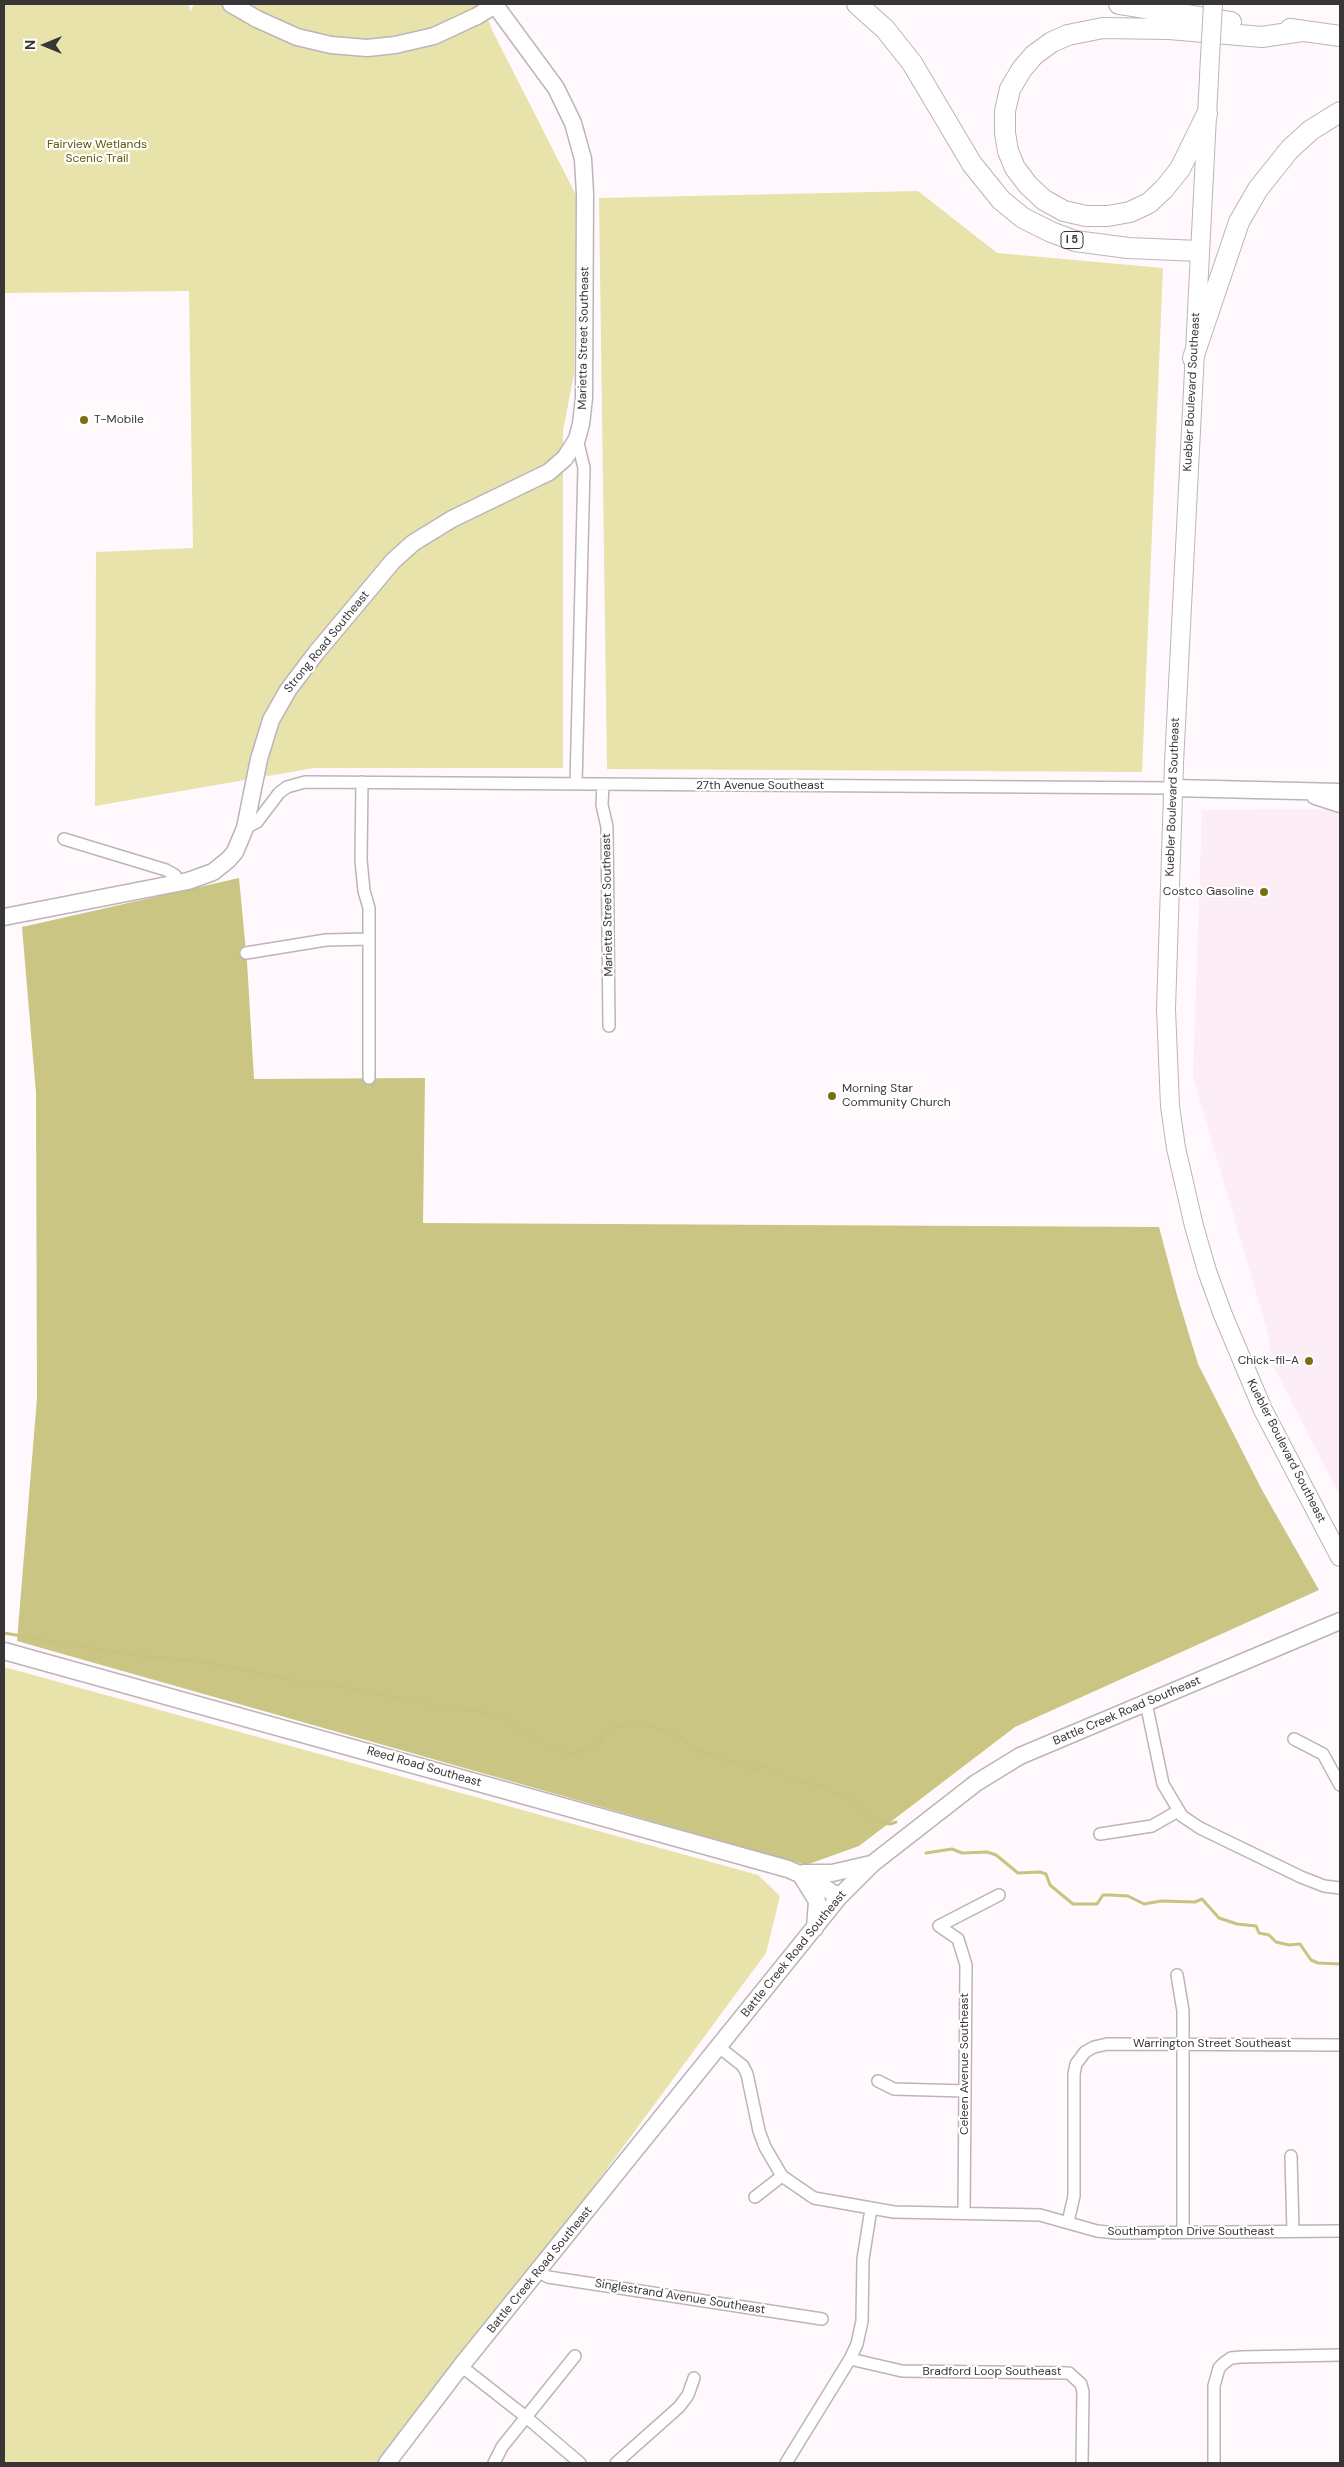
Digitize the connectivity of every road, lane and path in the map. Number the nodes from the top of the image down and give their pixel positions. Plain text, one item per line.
1 (231, 4) edge
2 (857, 4) edge
3 (1120, 4) edge
4 (1213, 4) edge
5 (496, 5) edge
6 (1302, 31) junction
7 (1340, 36) edge
8 (1340, 112) edge
9 (1207, 114) junction
10 (1199, 251) junction
11 (1193, 358) junction
12 (577, 439) junction
13 (1340, 781) edge
14 (362, 782) junction
15 (576, 784) junction
16 (603, 784) junction
17 (1173, 788) junction
18 (1294, 789) junction
19 (1340, 792) edge
20 (1340, 804) edge
21 (245, 828) junction
22 (64, 839) dead end
23 (178, 883) junction
24 (4, 917) edge
25 (369, 939) junction
26 (246, 953) dead end
27 (609, 1026) dead end
28 (369, 1078) dead end
29 (1340, 1557) edge
30 (1340, 1621) edge
31 (4, 1650) edge
32 (1146, 1703) junction
33 (1294, 1739) dead end
34 (1340, 1785) edge
35 (1178, 1811) junction
36 (1100, 1834) dead end
37 (872, 1864) junction
38 (799, 1873) junction
39 (1340, 1888) edge
40 (999, 1894) dead end
41 (838, 1897) junction
42 (815, 1928) junction
43 (1177, 1975) dead end
44 (1184, 2044) junction
45 (1340, 2044) edge
46 (719, 2047) junction
47 (878, 2081) dead end
48 (965, 2091) junction
49 (1292, 2156) dead end
50 (782, 2176) junction
51 (755, 2197) dead end
52 (871, 2209) junction
53 (964, 2213) junction
54 (1068, 2222) junction
55 (1293, 2231) junction
56 (1340, 2231) edge
57 (1183, 2232) junction
58 (539, 2272) junction
59 (822, 2319) dead end
60 (1340, 2355) edge
61 (575, 2356) dead end
62 (850, 2359) junction
63 (461, 2366) junction
64 (694, 2378) dead end
65 (526, 2417) junction
66 (388, 2463) edge
67 (494, 2463) edge
68 (580, 2463) edge
69 (616, 2463) edge
70 (786, 2463) edge
71 (1082, 2463) edge
72 (1214, 2463) edge

1 - 5 street
2 - 10 highway, I 5
3 - 6 highway
4 - 9 main road, Kuebler Boulevard Southeast, bridge
5 - 12 street, Marietta Street Southeast
6 - 7 highway
6 - 9 highway
8 - 11 highway
9 - 10 main road, Kuebler Boulevard Southeast
10 - 11 main road, Kuebler Boulevard Southeast
11 - 17 main road, Kuebler Boulevard Southeast
12 - 15 street, Marietta Street Southeast
12 - 21 street, Strong Road Southeast
13 - 18 street, 27th Avenue Southeast
14 - 15 street, 27th Avenue Southeast
14 - 21 street, 27th Avenue Southeast
14 - 25 street
15 - 16 street, 27th Avenue Southeast
16 - 17 street, 27th Avenue Southeast
16 - 27 street, Marietta Street Southeast
17 - 18 street, 27th Avenue Southeast
17 - 29 main road, Kuebler Boulevard Southeast
18 - 19 street, 27th Avenue Southeast
18 - 20 street
21 - 23 street, Strong Road Southeast
22 - 23 street
23 - 24 street, Strong Road Southeast
25 - 26 street
25 - 28 street
30 - 32 street, Battle Creek Road Southeast
31 - 38 street, Reed Road Southeast
32 - 35 street
32 - 37 street, Battle Creek Road Southeast
33 - 34 street
35 - 36 street
35 - 39 street
37 - 38 street
37 - 41 street, Battle Creek Road Southeast
38 - 41 street, Reed Road Southeast
38 - 42 street
40 - 48 street, Celeen Avenue Southeast
41 - 42 street, Battle Creek Road Southeast
42 - 46 street, Battle Creek Road Southeast
43 - 44 street
44 - 45 street, Warrington Street Southeast
44 - 54 street, Warrington Street Southeast
44 - 57 street
46 - 50 street, Southampton Drive Southeast
46 - 58 street, Battle Creek Road Southeast
47 - 48 street
48 - 53 street, Celeen Avenue Southeast
49 - 55 street
50 - 51 street
50 - 52 street, Southampton Drive Southeast
52 - 53 street, Southampton Drive Southeast
52 - 62 street
53 - 54 street, Southampton Drive Southeast
54 - 57 street, Southampton Drive Southeast
55 - 56 street, Southampton Drive Southeast
55 - 57 street, Southampton Drive Southeast
58 - 59 street, Singlestrand Avenue Southeast
58 - 63 street, Battle Creek Road Southeast
60 - 72 street
61 - 65 street
62 - 70 street
62 - 71 street, Bradford Loop Southeast
63 - 65 street
63 - 66 street, Battle Creek Road Southeast
64 - 69 street
65 - 67 street
65 - 68 street

